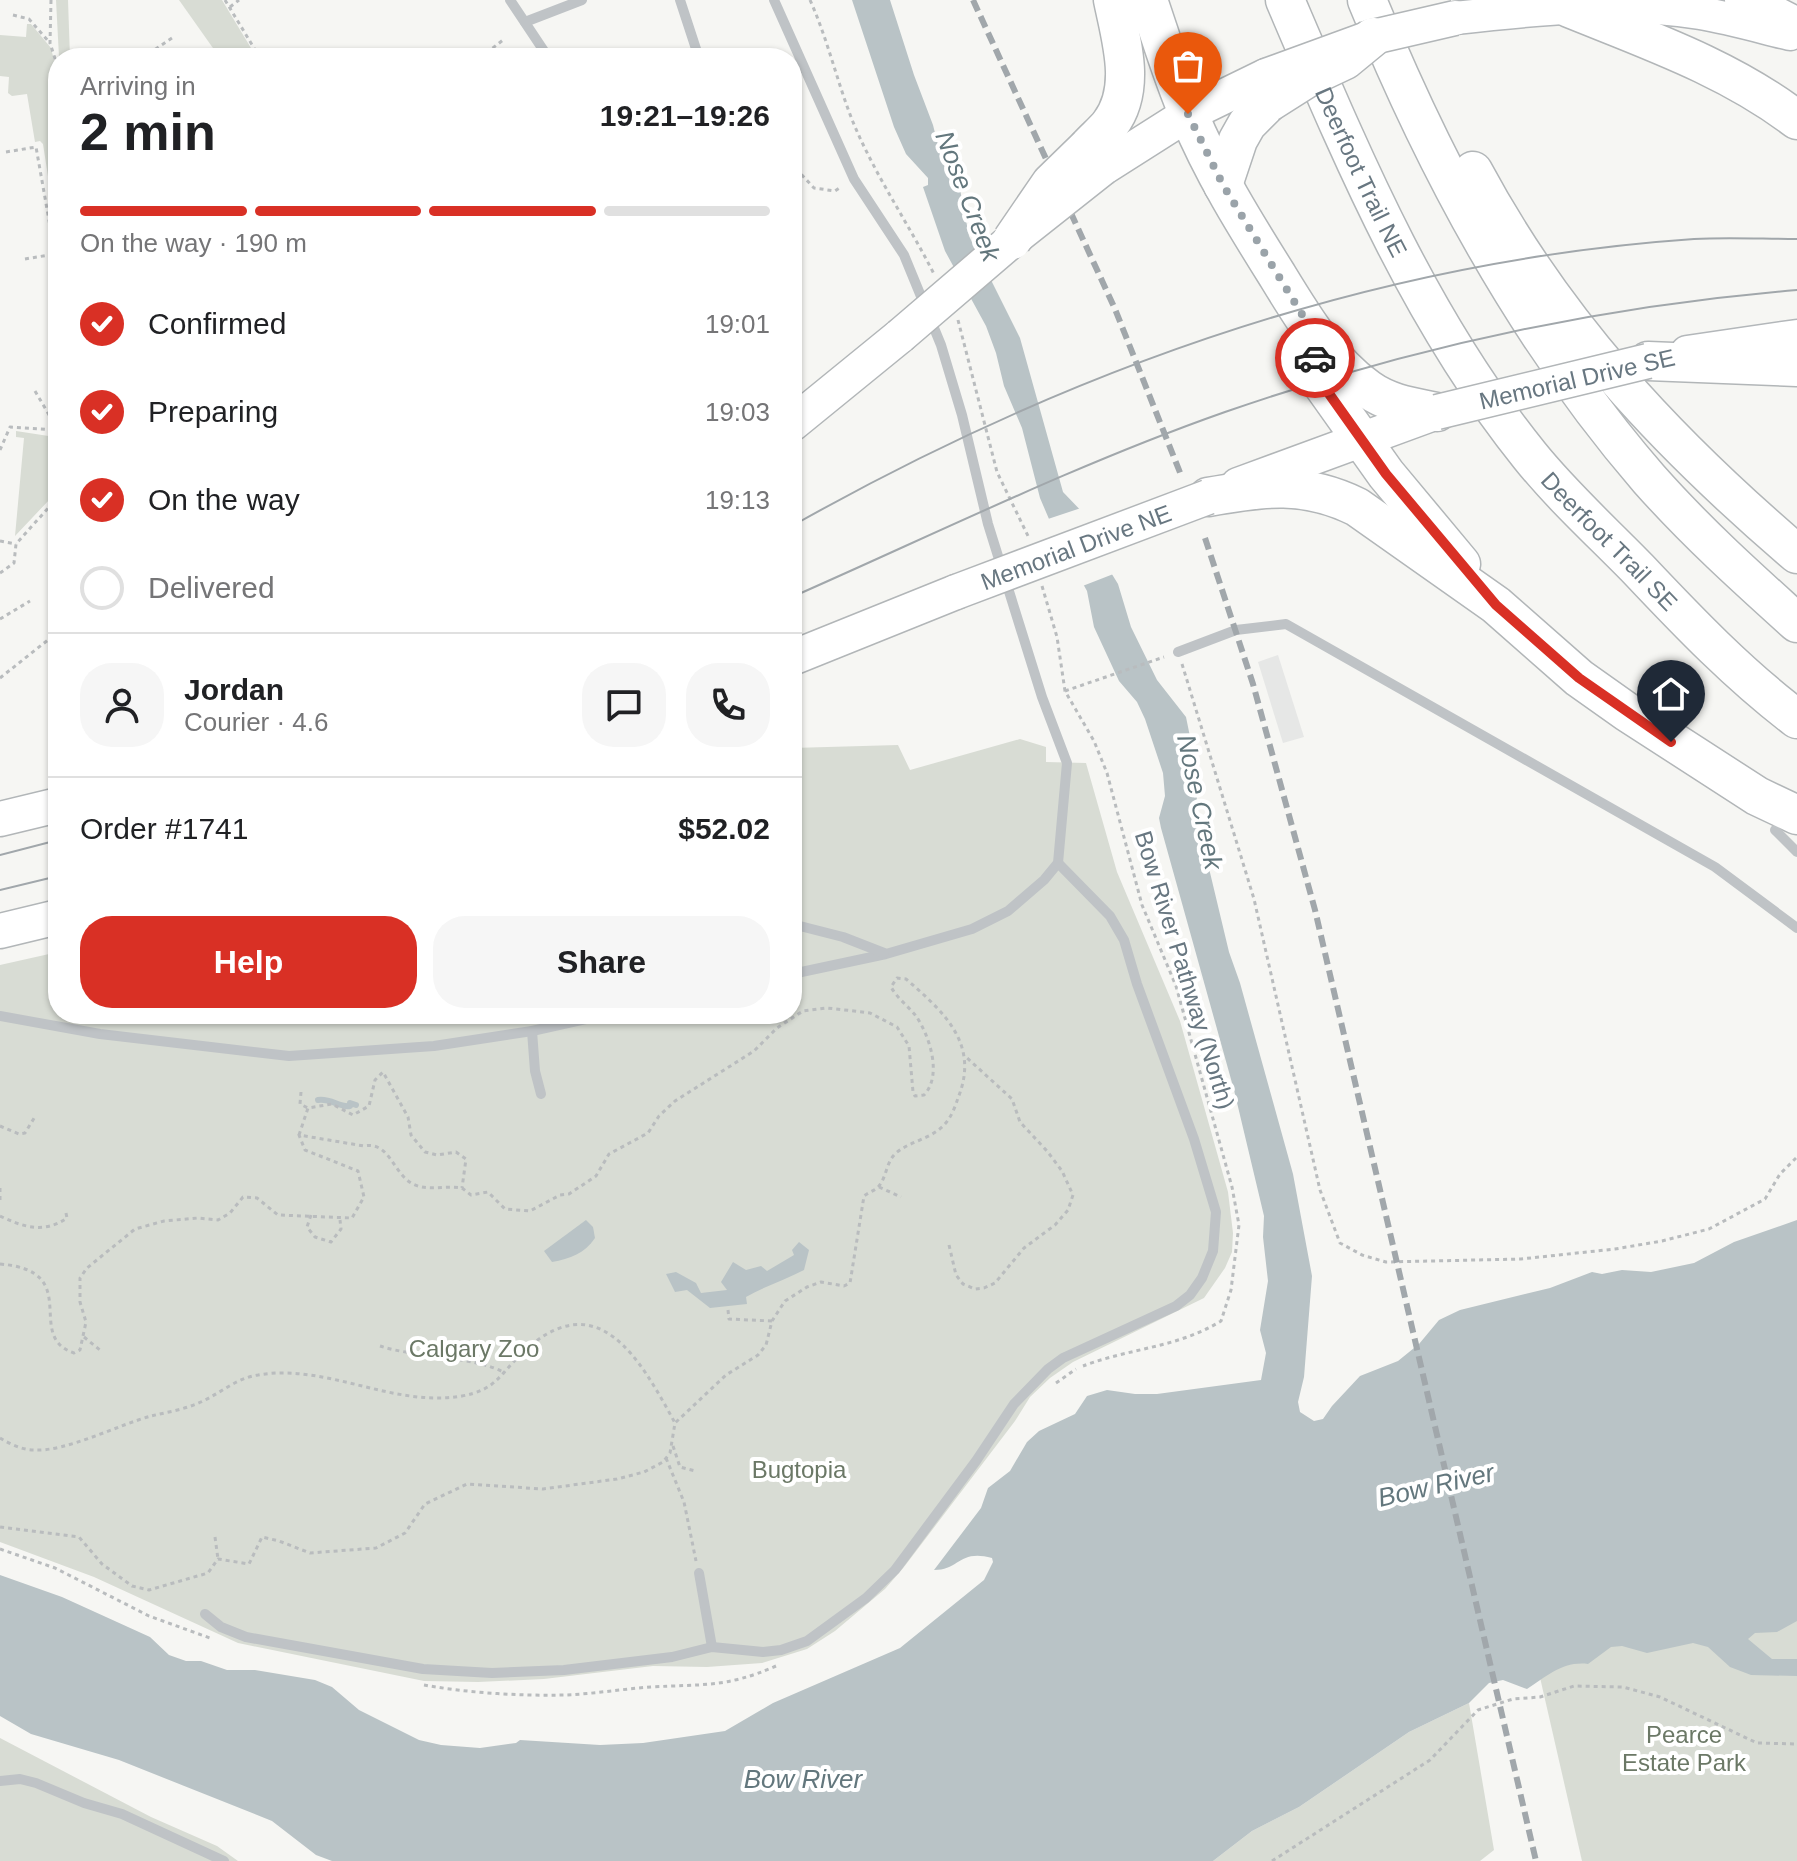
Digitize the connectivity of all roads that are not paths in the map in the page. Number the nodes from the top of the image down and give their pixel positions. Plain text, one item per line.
1 (510, 0) edge
2 (582, 0) edge
3 (680, 0) edge
4 (774, 0) edge
5 (1113, 0) edge
6 (1148, 0) edge
7 (1285, 0) edge
8 (1392, 0) edge
9 (1744, 0) edge
10 (1569, 8) junction
11 (1370, 18) edge
12 (1455, 18) joint
13 (525, 22) junction
14 (1797, 27) edge
15 (1797, 36) edge
16 (542, 48) edge
17 (696, 48) edge
18 (795, 48) edge
19 (802, 63) edge
20 (1267, 90) junction
21 (1188, 114) junction
22 (1797, 120) edge
23 (1096, 157) junction
24 (1223, 185) junction
25 (1012, 240) joint
26 (1306, 321) junction
27 (1797, 336) edge
28 (1448, 339) joint
29 (1648, 361) junction
30 (1797, 367) edge
31 (1437, 412) junction
32 (802, 416) edge
33 (1361, 439) junction
34 (1208, 497) junction
35 (1797, 554) edge
36 (1496, 605) junction
37 (1797, 623) edge
38 (1178, 652) road end
39 (802, 654) edge
40 (1797, 719) edge
41 (48, 807) edge
42 (0, 819) edge
43 (1786, 822) edge
44 (1797, 852) edge
45 (1058, 863) junction
46 (48, 919) edge
47 (802, 927) edge
48 (1797, 928) edge
49 (0, 931) edge
50 (886, 954) junction
51 (802, 972) edge
52 (0, 1016) edge
53 (563, 1024) edge
54 (532, 1031) junction
55 (541, 1094) dead end
56 (699, 1573) road end
57 (205, 1614) dead end
58 (712, 1647) junction
59 (0, 1781) edge
60 (224, 1861) edge

1 - 13 lane
2 - 13 lane
3 - 17 lane
4 - 18 lane
5 - 23 highway
6 - 21 highway
7 - 28 highway, Deerfoot Trail NE
8 - 35 highway
9 - 14 highway
10 - 12 main road
10 - 15 main road
10 - 22 highway
11 - 12 highway, bridge
11 - 20 highway, bridge
11 - 37 highway
13 - 16 lane
19 - 45 lane
20 - 21 highway
20 - 24 highway
21 - 23 highway
21 - 24 highway
23 - 25 highway, bridge
24 - 26 highway
25 - 32 highway, bridge
26 - 31 highway
26 - 33 highway
27 - 29 main road, Memorial Drive SE
28 - 40 highway, Deerfoot Trail SE
29 - 30 highway
29 - 31 highway, Memorial Drive SE, bridge
31 - 33 highway, Memorial Drive SE
33 - 34 highway, Memorial Drive NE
33 - 36 highway
34 - 36 highway
34 - 39 highway, Memorial Drive NE, bridge
36 - 43 highway
38 - 48 lane
41 - 42 highway
43 - 44 lane
45 - 50 lane
45 - 58 lane
46 - 49 highway
47 - 50 lane
50 - 51 lane
52 - 54 lane
53 - 54 lane
54 - 55 lane
56 - 58 lane
57 - 58 lane
59 - 60 lane

